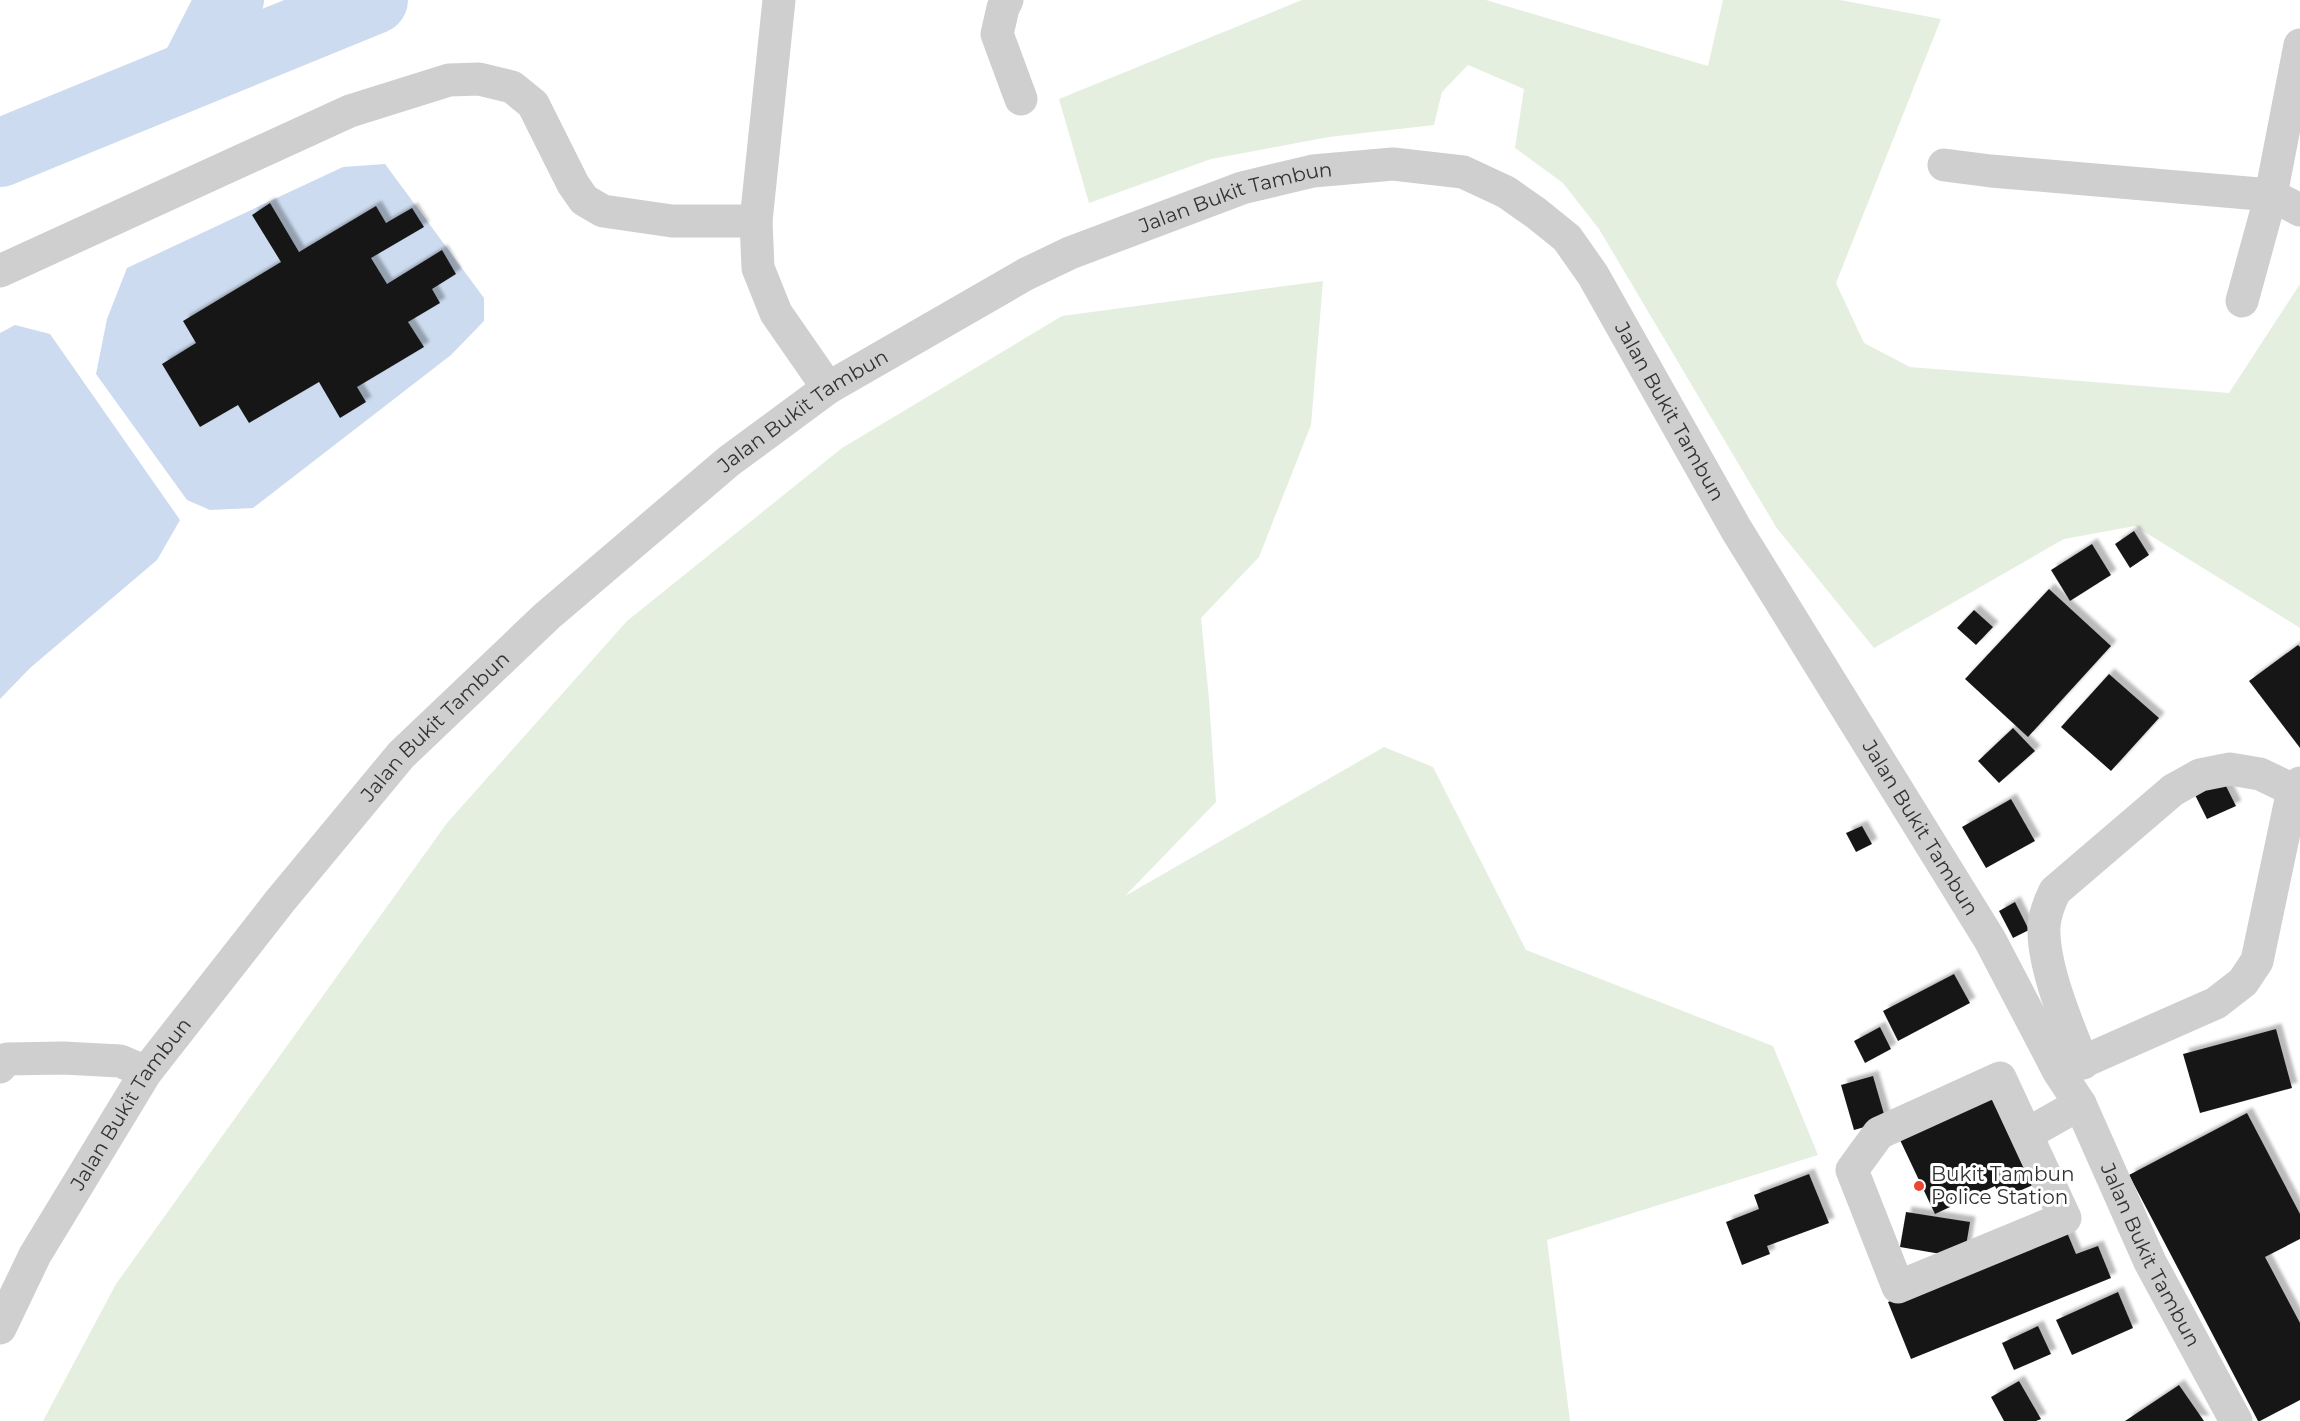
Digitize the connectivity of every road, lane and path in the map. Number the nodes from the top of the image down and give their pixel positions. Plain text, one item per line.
1 (779, 0) edge
2 (1006, 0) edge
3 (2300, 45) edge
4 (1021, 99) dead end
5 (1944, 165) dead end
6 (2271, 195) junction
7 (2300, 210) edge
8 (756, 221) junction
9 (0, 271) edge
10 (2242, 301) dead end
11 (828, 388) junction
12 (2296, 786) edge
13 (2, 1060) edge
14 (2071, 1068) junction
15 (146, 1072) junction
16 (2080, 1104) junction
17 (2027, 1134) junction
18 (0, 1328) edge
19 (2236, 1421) edge

1 - 8 street
2 - 4 street
3 - 6 street
5 - 6 street
6 - 7 street
6 - 10 street
8 - 9 street
8 - 11 street
11 - 14 street, Jalan Bukit Tambun
11 - 15 street, Jalan Bukit Tambun
12 - 14 street
12 - 14 street
13 - 15 street
14 - 16 street, Jalan Bukit Tambun
15 - 18 street, Jalan Bukit Tambun
16 - 17 street
16 - 19 street, Jalan Bukit Tambun
17 - 17 street

